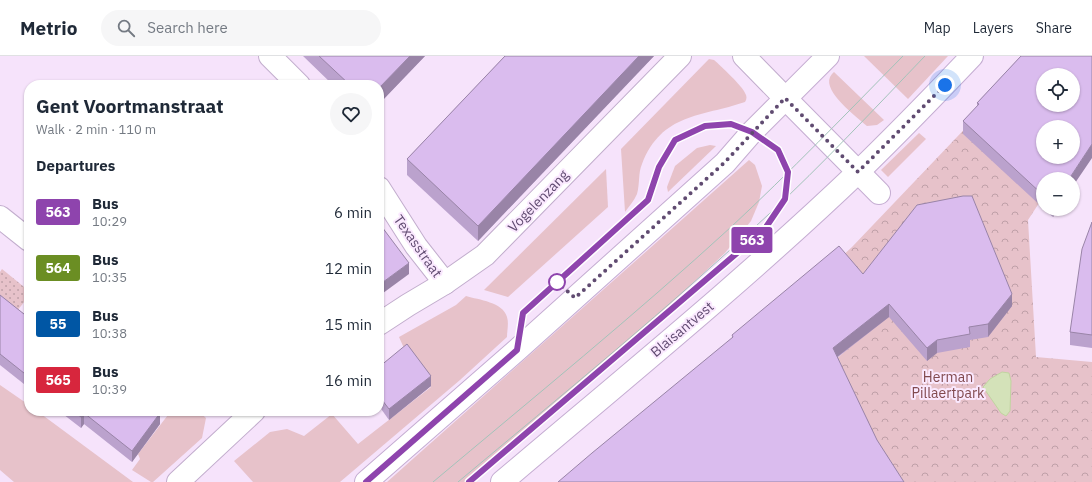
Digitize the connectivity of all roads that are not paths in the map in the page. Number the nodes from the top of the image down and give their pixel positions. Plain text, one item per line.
1 (270, 56) edge
2 (680, 56) edge
3 (744, 56) edge
4 (828, 56) edge
5 (972, 56) edge
6 (294, 80) edge
7 (785, 98) junction
8 (858, 172) junction
9 (879, 193) dead end
10 (384, 196) edge
11 (0, 217) edge
12 (24, 236) edge
13 (445, 283) junction
14 (384, 321) edge
15 (247, 416) edge
16 (178, 482) edge
17 (366, 482) edge
18 (502, 482) edge

1 - 6 main road
2 - 13 main road, Vogelenzang
3 - 7 main road
4 - 7 main road
5 - 8 main road, Blaisantvest
7 - 8 main road
7 - 17 main road
8 - 9 main road
8 - 18 main road, Blaisantvest
10 - 13 main road, Texasstraat
11 - 12 main road
13 - 14 main road, Vogelenzang
15 - 16 main road

